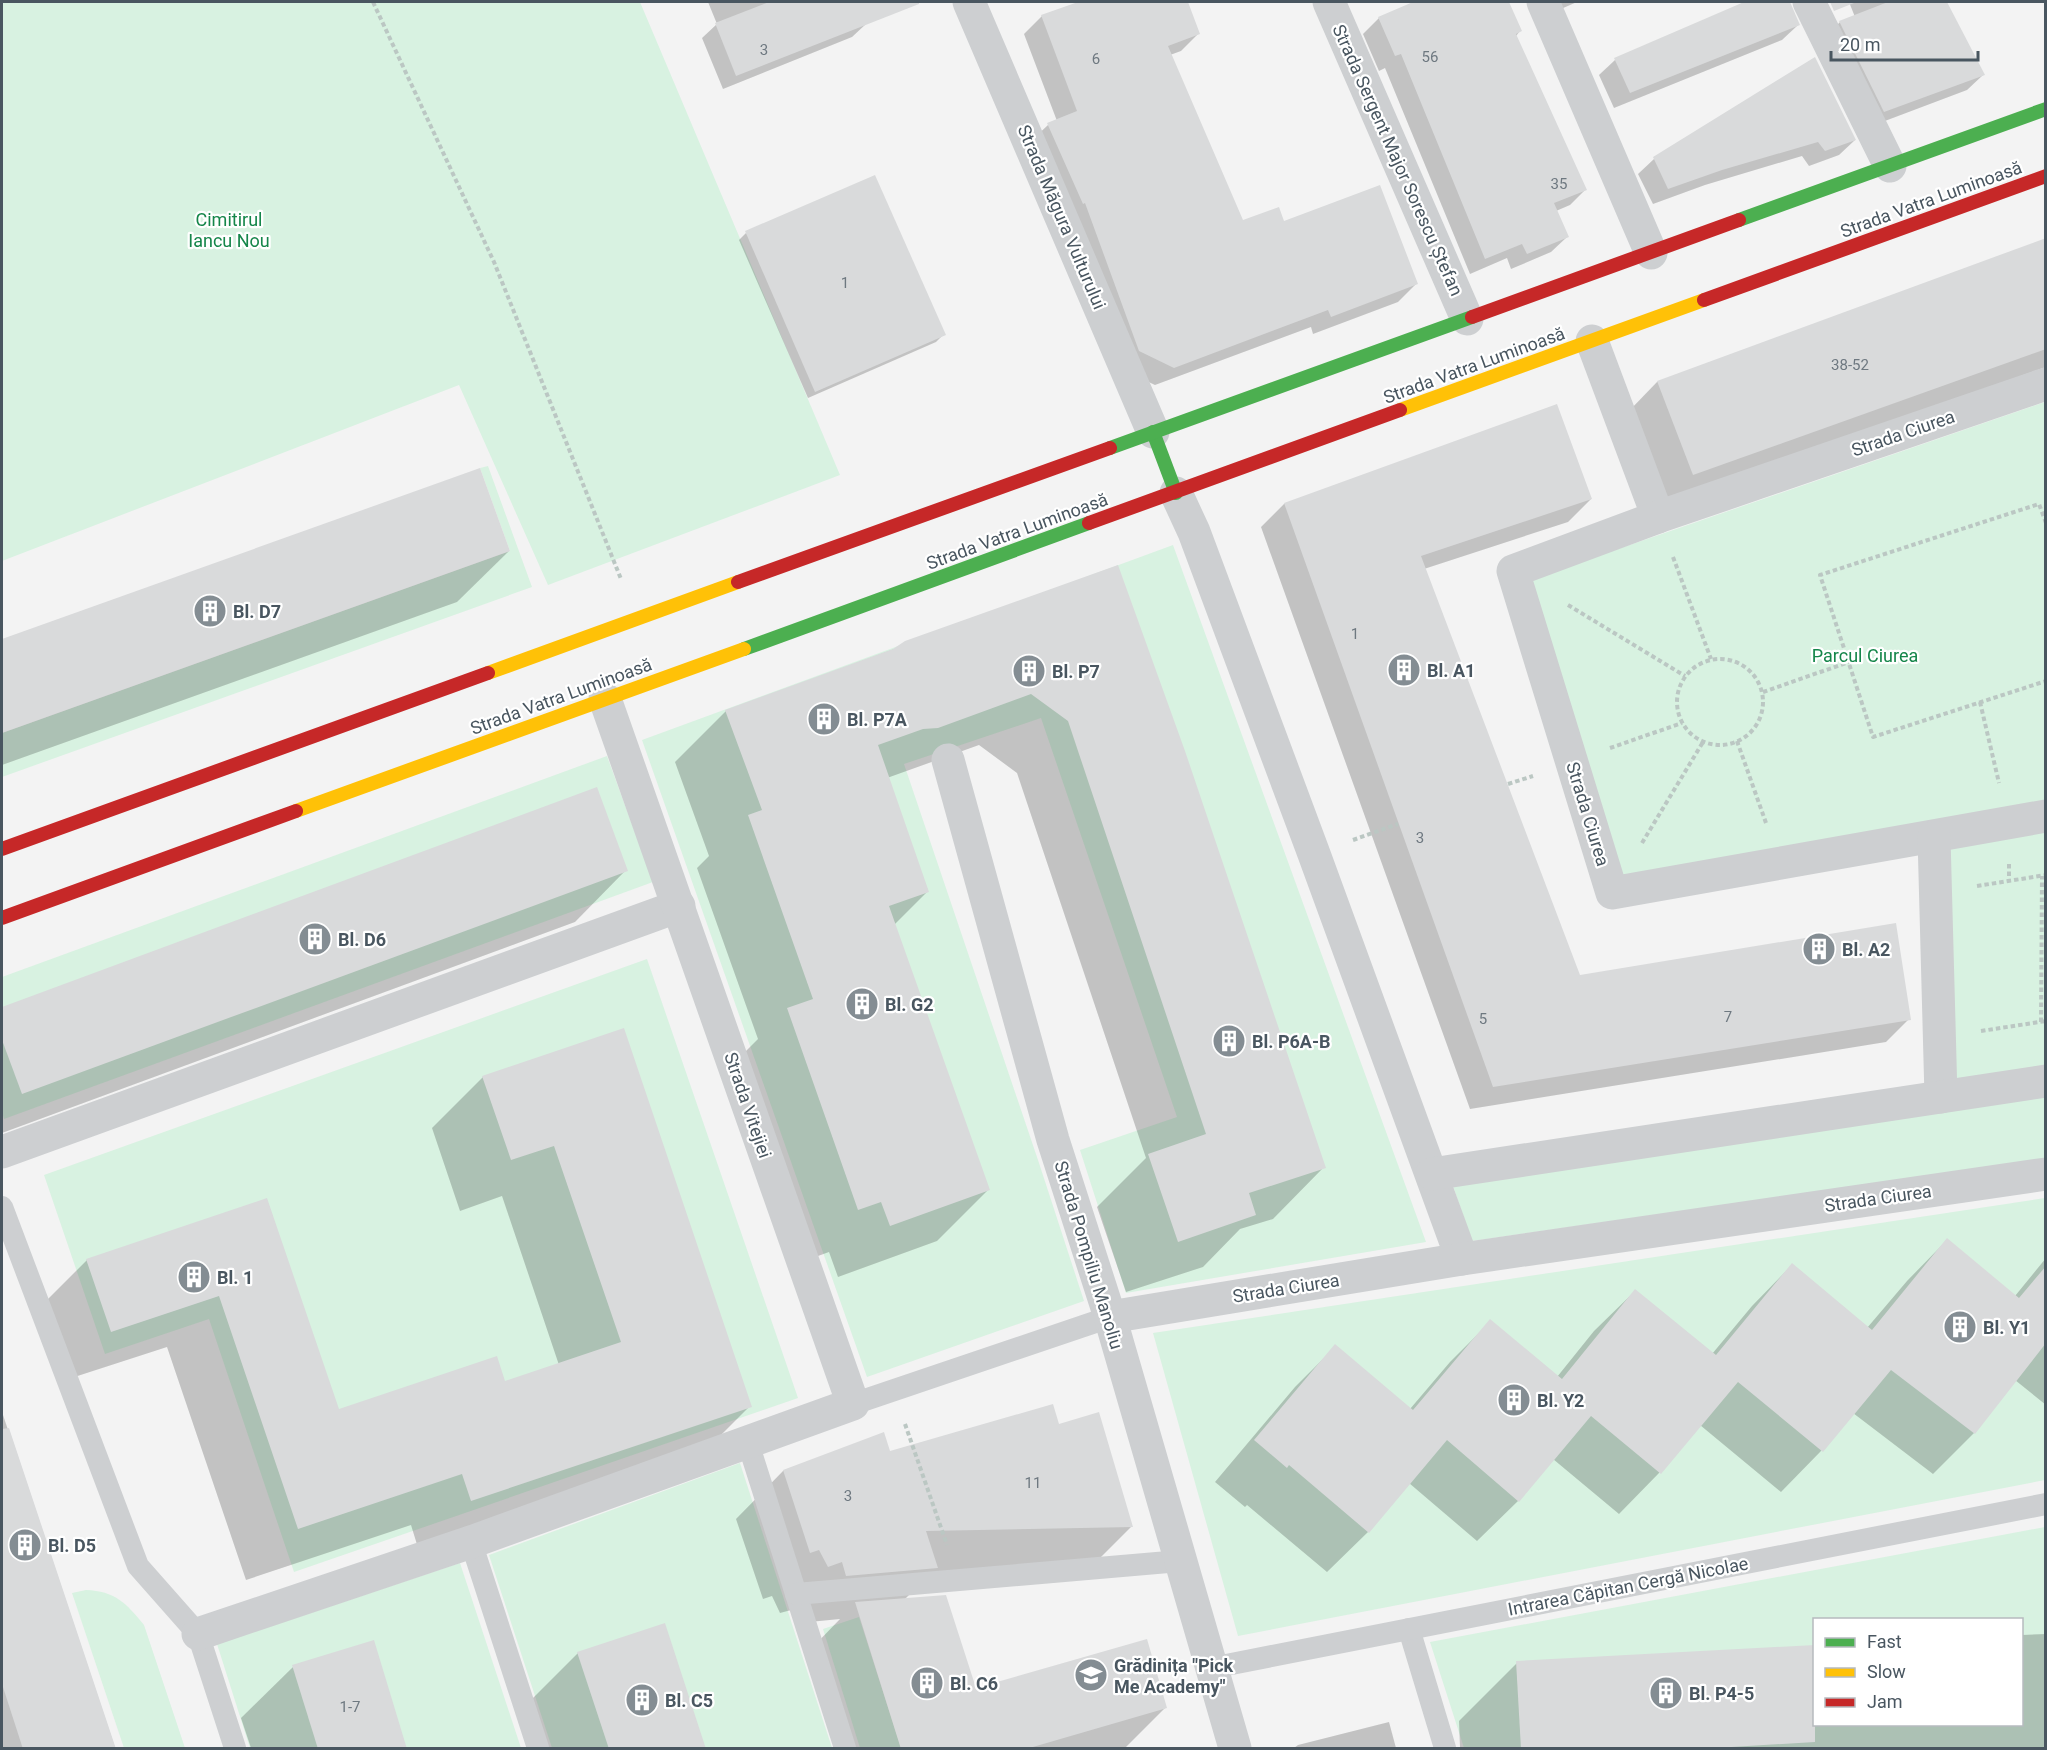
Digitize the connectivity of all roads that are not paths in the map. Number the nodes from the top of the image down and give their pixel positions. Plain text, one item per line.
1 (969, 2) edge
2 (1329, 2) edge
3 (1544, 2) edge
4 (1809, 2) edge
5 (2046, 110) edge
6 (1890, 166) junction
7 (2046, 176) edge
8 (1651, 253) junction
9 (1467, 318) junction
10 (1592, 341) junction
11 (2046, 384) edge
12 (1153, 432) junction
13 (1176, 493) junction
14 (1658, 517) junction
15 (605, 699) junction
16 (948, 760) dead end
17 (2046, 816) edge
18 (1934, 837) junction
19 (2, 849) edge
20 (679, 906) junction
21 (2, 918) edge
22 (2046, 1081) edge
23 (1941, 1097) junction
24 (2, 1152) edge
25 (1432, 1174) junction
26 (2046, 1174) edge
27 (2, 1207) edge
28 (1462, 1259) junction
29 (1110, 1317) junction
30 (853, 1404) junction
31 (748, 1443) junction
32 (2046, 1504) edge
33 (471, 1542) junction
34 (1180, 1561) junction
35 (796, 1594) junction
36 (1409, 1629) junction
37 (198, 1634) junction
38 (1211, 1668) junction
39 (235, 1749) edge
40 (538, 1749) edge
41 (845, 1749) edge
42 (1234, 1749) edge
43 (1445, 1749) edge

1 - 12 street, Strada Măgura Vulturului
2 - 9 street, Strada Sergent Major Sorescu Ștefan
3 - 8 street
4 - 6 street
5 - 6 street
6 - 8 street
7 - 10 street, Strada Vatra Luminoasă
8 - 9 street
9 - 12 street
10 - 13 street, Strada Vatra Luminoasă
10 - 14 street
11 - 14 street, Strada Ciurea
12 - 13 street
12 - 19 street
13 - 15 street, Strada Vatra Luminoasă
13 - 25 street
14 - 18 street, Strada Ciurea
15 - 20 street, Strada Vitejiei
15 - 21 street, Strada Vatra Luminoasă
16 - 29 street, Strada Pompiliu Manoliu
17 - 18 street
18 - 23 street
20 - 24 street
20 - 30 street, Strada Vitejiei
22 - 23 street
23 - 25 street
25 - 28 street
26 - 28 street, Strada Ciurea
27 - 37 lane
28 - 29 street, Strada Ciurea
29 - 30 lane
29 - 34 street, Strada Pompiliu Manoliu
30 - 31 street
31 - 33 street
31 - 35 lane
32 - 36 lane, Intrarea Căpitan Cergă Nicolae
33 - 37 street
33 - 40 lane
34 - 35 lane
34 - 38 street, Strada Pompiliu Manoliu
35 - 41 lane
36 - 38 lane, Intrarea Căpitan Cergă Nicolae
36 - 43 lane
37 - 39 lane
38 - 42 street, Strada Pompiliu Manoliu

